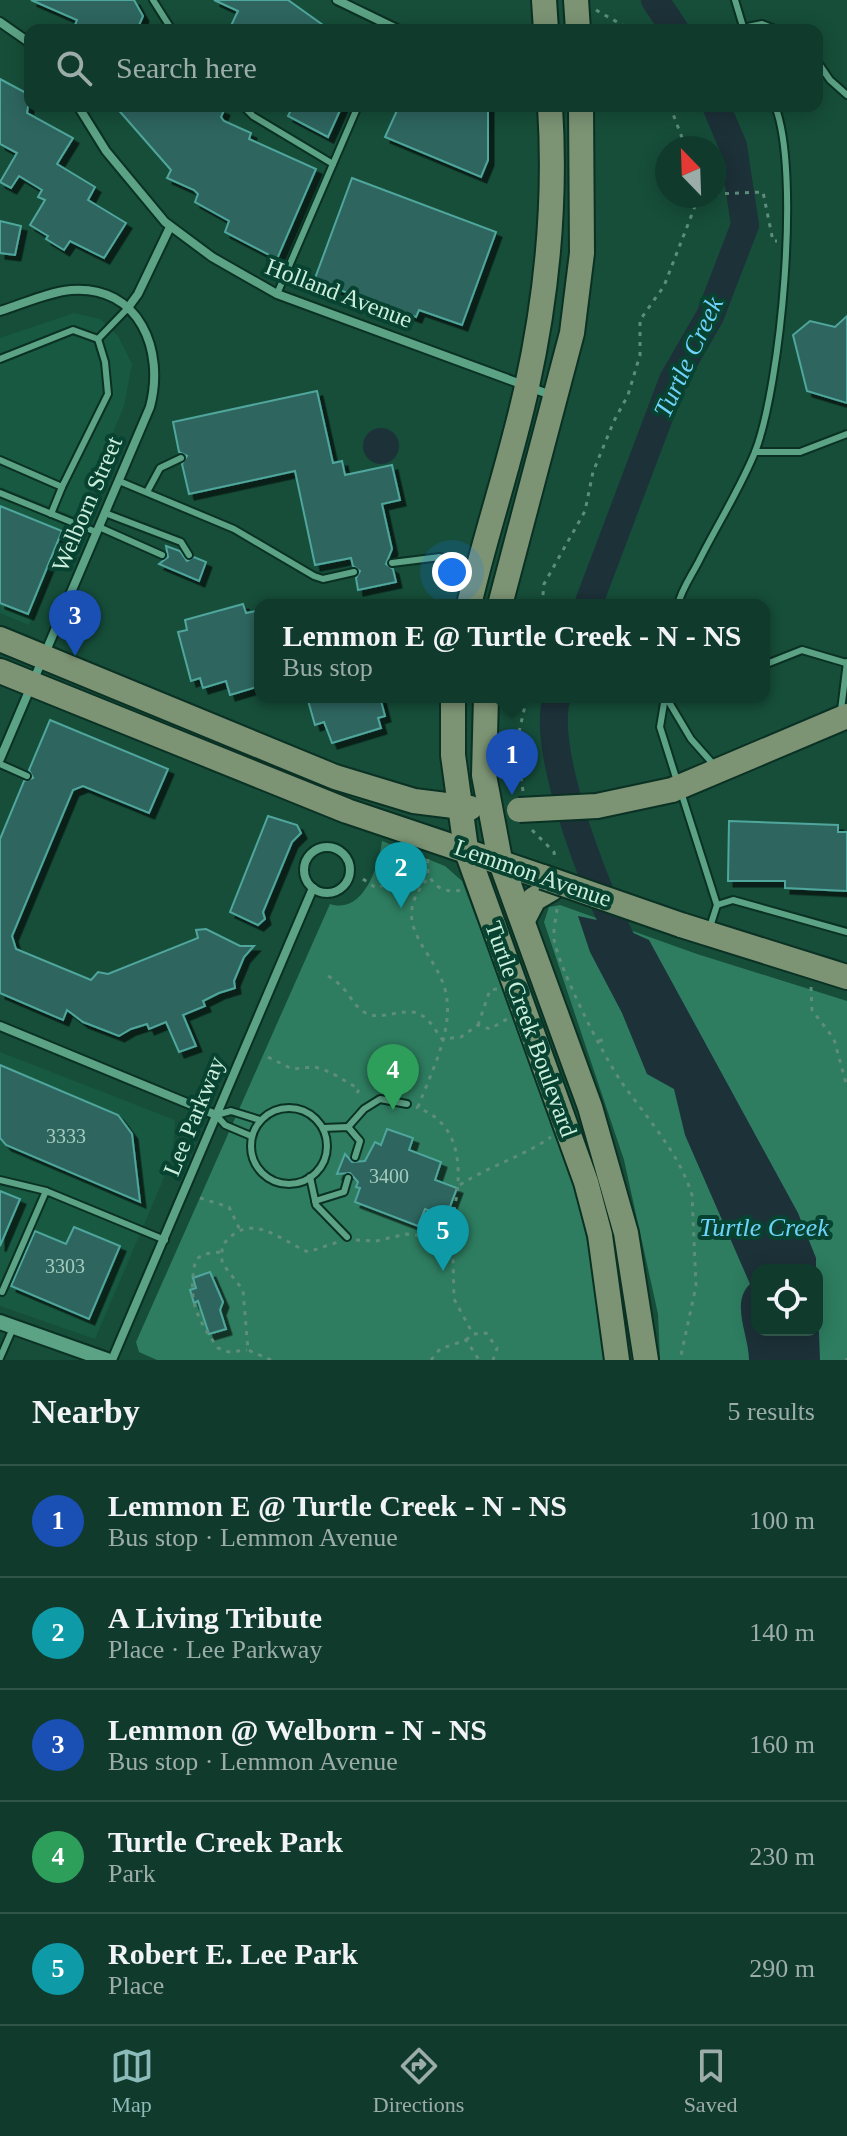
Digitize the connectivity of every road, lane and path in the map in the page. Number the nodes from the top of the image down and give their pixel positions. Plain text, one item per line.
1 (153, 0) edge
2 (337, 0) edge
3 (544, 0) edge
4 (735, 0) edge
5 (584, 4) edge
6 (0, 22) edge
7 (168, 24) edge
8 (384, 24) edge
9 (546, 24) edge
10 (579, 24) edge
11 (620, 24) edge
12 (742, 24) edge
13 (24, 39) edge
14 (823, 70) edge
15 (847, 95) edge
16 (82, 112) edge
17 (249, 112) edge
18 (355, 112) edge
19 (550, 112) edge
20 (581, 112) edge
21 (672, 112) edge
22 (776, 112) edge
23 (681, 136) edge
24 (333, 164) junction
25 (727, 193) edge
26 (695, 208) edge
27 (170, 227) junction
28 (785, 242) junction
29 (277, 294) junction
30 (127, 309) junction
31 (0, 311) edge
32 (98, 339) junction
33 (0, 359) edge
34 (527, 386) junction
35 (556, 396) junction
36 (847, 434) edge
37 (755, 452) junction
38 (181, 458) dead end
39 (0, 460) edge
40 (119, 481) junction
41 (62, 487) junction
42 (147, 492) junction
43 (0, 493) edge
44 (105, 513) junction
45 (51, 514) junction
46 (97, 530) junction
47 (162, 555) dead end
48 (189, 555) dead end
49 (392, 563) dead end
50 (477, 570) junction
51 (354, 572) dead end
52 (508, 577) junction
53 (470, 599) edge
54 (502, 599) edge
55 (543, 599) edge
56 (681, 599) edge
57 (0, 639) edge
58 (44, 657) junction
59 (847, 662) edge
60 (770, 663) edge
61 (0, 671) edge
62 (32, 685) junction
63 (453, 703) edge
64 (486, 703) edge
65 (526, 703) edge
66 (664, 703) edge
67 (669, 703) edge
68 (844, 716) edge
69 (0, 761) edge
70 (720, 770) junction
71 (27, 776) dead end
72 (676, 789) junction
73 (458, 807) junction
74 (490, 810) junction
75 (526, 814) junction
76 (466, 849) junction
77 (500, 860) junction
78 (427, 861) dead end
79 (429, 877) junction
80 (363, 879) dead end
81 (554, 883) junction
82 (313, 888) junction
83 (420, 888) junction
84 (465, 889) dead end
85 (717, 905) junction
86 (523, 920) junction
87 (847, 932) edge
88 (708, 933) junction
89 (328, 976) dead end
90 (847, 977) edge
91 (811, 987) dead end
92 (497, 990) dead end
93 (507, 1019) dead end
94 (478, 1025) junction
95 (0, 1026) edge
96 (608, 1038) dead end
97 (442, 1039) junction
98 (599, 1041) junction
99 (268, 1057) dead end
100 (847, 1087) edge
101 (355, 1098) dead end
102 (407, 1104) dead end
103 (418, 1107) dead end
104 (216, 1115) junction
105 (260, 1120) junction
106 (348, 1127) junction
107 (323, 1128) junction
108 (554, 1134) dead end
109 (251, 1136) junction
110 (355, 1157) dead end
111 (310, 1177) junction
112 (348, 1178) dead end
113 (0, 1180) edge
114 (460, 1185) dead end
115 (46, 1191) junction
116 (200, 1198) dead end
117 (315, 1201) junction
118 (241, 1232) dead end
119 (347, 1237) dead end
120 (447, 1238) dead end
121 (165, 1240) junction
122 (220, 1252) dead end
123 (2, 1292) dead end
124 (7, 1324) edge
125 (473, 1334) junction
126 (466, 1340) junction
127 (248, 1350) dead end
128 (471, 1353) junction
129 (0, 1358) edge
130 (109, 1360) edge
131 (431, 1360) edge
132 (466, 1360) edge
133 (479, 1360) edge
134 (493, 1360) edge
135 (617, 1360) edge
136 (646, 1360) edge
137 (680, 1360) edge

1 - 7 lane
2 - 8 street
3 - 9 main road
4 - 12 lane
5 - 10 main road
5 - 11 path
6 - 13 street
14 - 15 lane
16 - 27 street, Holland Avenue
17 - 24 lane
18 - 24 lane
19 - 34 main road
20 - 35 main road
21 - 23 path
22 - 28 lane
24 - 29 lane
25 - 28 path
26 - 55 path
27 - 29 street, Holland Avenue
27 - 30 street
28 - 37 lane
29 - 34 street, Holland Avenue
30 - 31 street
30 - 32 lane
30 - 40 street, Welborn Street
32 - 33 lane
32 - 41 lane
34 - 35 street, Holland Avenue
34 - 50 main road
35 - 52 main road
36 - 37 lane
37 - 56 lane
38 - 42 lane
39 - 41 lane
40 - 42 lane
40 - 44 street, Welborn Street
41 - 45 lane
42 - 51 lane
43 - 45 lane
44 - 46 street, Welborn Street
44 - 48 lane
45 - 46 lane
46 - 47 lane
46 - 58 street, Welborn Street
49 - 50 lane
50 - 52 main road
50 - 53 main road
52 - 54 main road
57 - 58 main road, Lemmon Avenue
58 - 62 street, Welborn Street
58 - 73 main road, Lemmon Avenue
59 - 60 lane
59 - 68 lane
61 - 62 main road, Lemmon Avenue
62 - 69 street, Welborn Street
62 - 76 main road, Lemmon Avenue
63 - 73 main road, Turtle Creek Boulevard
64 - 74 main road, Turtle Creek Boulevard
65 - 75 path
66 - 72 lane
67 - 70 lane
68 - 70 main road, Lemmon Avenue
69 - 71 lane
70 - 72 main road, Lemmon Avenue
72 - 75 main road, Lemmon Avenue, bridge
72 - 85 lane
73 - 74 main road, Lemmon Avenue
73 - 76 main road, Turtle Creek Boulevard
74 - 75 main road, Lemmon Avenue
74 - 77 main road, Turtle Creek Boulevard
75 - 81 path
76 - 77 main road, Lemmon Avenue
76 - 135 main road, Turtle Creek Boulevard
77 - 81 main road, Lemmon Avenue
77 - 86 main road, Turtle Creek Boulevard
78 - 79 path
79 - 83 path
79 - 84 path
80 - 83 path
81 - 86 main road
81 - 88 main road, Lemmon Avenue, bridge
81 - 98 path
82 - 82 street, Lee Parkway
82 - 104 street, Lee Parkway
83 - 97 path
85 - 87 lane
85 - 88 lane
86 - 136 main road, Turtle Creek Boulevard
88 - 90 main road, Lemmon Avenue
89 - 97 path
91 - 100 path
92 - 94 path
93 - 94 path
94 - 97 path
95 - 104 street
96 - 98 path
97 - 103 path
98 - 137 path
99 - 101 path
102 - 106 lane
104 - 105 lane
104 - 109 lane
104 - 121 street, Lee Parkway
105 - 107 lane
105 - 109 lane
106 - 107 lane
106 - 110 lane
107 - 111 lane
108 - 114 path
109 - 111 lane
111 - 117 lane
112 - 117 lane
113 - 115 lane
115 - 121 lane
115 - 123 lane
116 - 118 path
117 - 119 lane
120 - 125 path
121 - 130 street, Lee Parkway
122 - 127 path
124 - 129 lane
124 - 130 street
125 - 126 path
125 - 134 path
126 - 128 path
126 - 131 path
128 - 132 path
128 - 133 path

